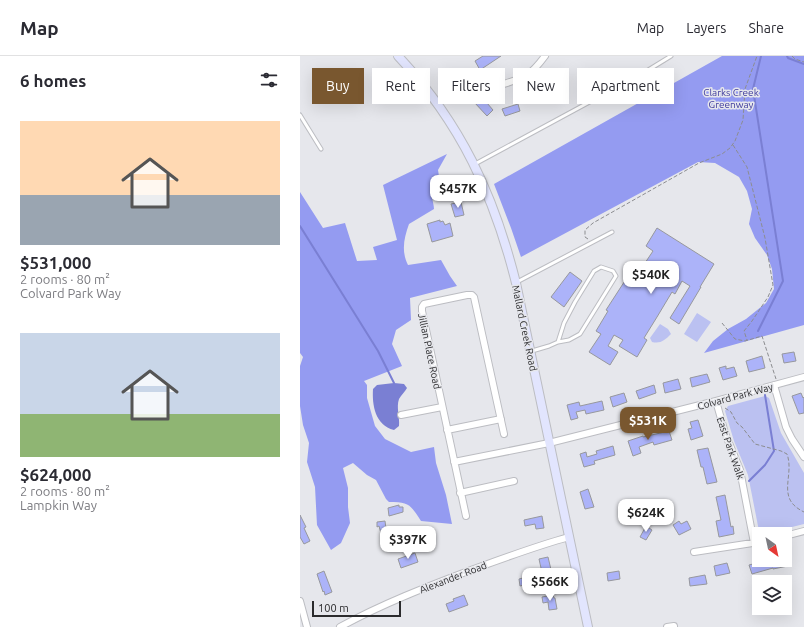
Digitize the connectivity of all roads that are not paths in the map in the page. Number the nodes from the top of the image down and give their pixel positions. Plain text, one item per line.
1 (398, 56) edge
2 (544, 56) edge
3 (671, 56) edge
4 (505, 84) edge
5 (300, 115) edge
6 (322, 149) dead end
7 (474, 165) junction
8 (612, 232) dead end
9 (516, 283) junction
10 (558, 342) junction
11 (530, 351) junction
12 (804, 377) edge
13 (775, 383) junction
14 (716, 401) junction
15 (442, 407) junction
16 (401, 415) dead end
17 (501, 419) junction
18 (447, 430) junction
19 (504, 434) dead end
20 (550, 443) junction
21 (804, 457) edge
22 (454, 462) junction
23 (514, 481) dead end
24 (460, 493) junction
25 (466, 516) dead end
26 (753, 527) edge
27 (804, 531) edge
28 (792, 534) edge
29 (569, 536) junction
30 (752, 543) edge
31 (694, 552) dead end
32 (300, 601) edge
33 (307, 627) edge
34 (340, 627) edge
35 (588, 627) edge
36 (667, 627) edge
37 (674, 627) edge

1 - 7 main road, Mallard Creek Road
2 - 4 street
3 - 7 lane
5 - 6 lane
7 - 9 main road, Mallard Creek Road
8 - 9 lane
9 - 11 main road, Mallard Creek Road
10 - 10 lane
10 - 11 lane
11 - 20 main road, Mallard Creek Road
12 - 13 street, Colvard Park Way
13 - 14 street, Colvard Park Way
13 - 21 street
14 - 20 street, Colvard Park Way
14 - 26 street, East Park Walk
15 - 16 street
15 - 17 street, Jillian Place Road
15 - 18 street, Jillian Place Road
17 - 18 street
17 - 19 street, Jillian Place Road
18 - 22 street, Jillian Place Road
20 - 22 street, Colvard Park Way
20 - 29 main road, Mallard Creek Road
22 - 24 street, Jillian Place Road
23 - 24 street
24 - 25 street, Jillian Place Road
27 - 28 street
29 - 34 street, Alexander Road
29 - 35 main road, Mallard Creek Road
30 - 31 street
32 - 33 street
36 - 37 street

